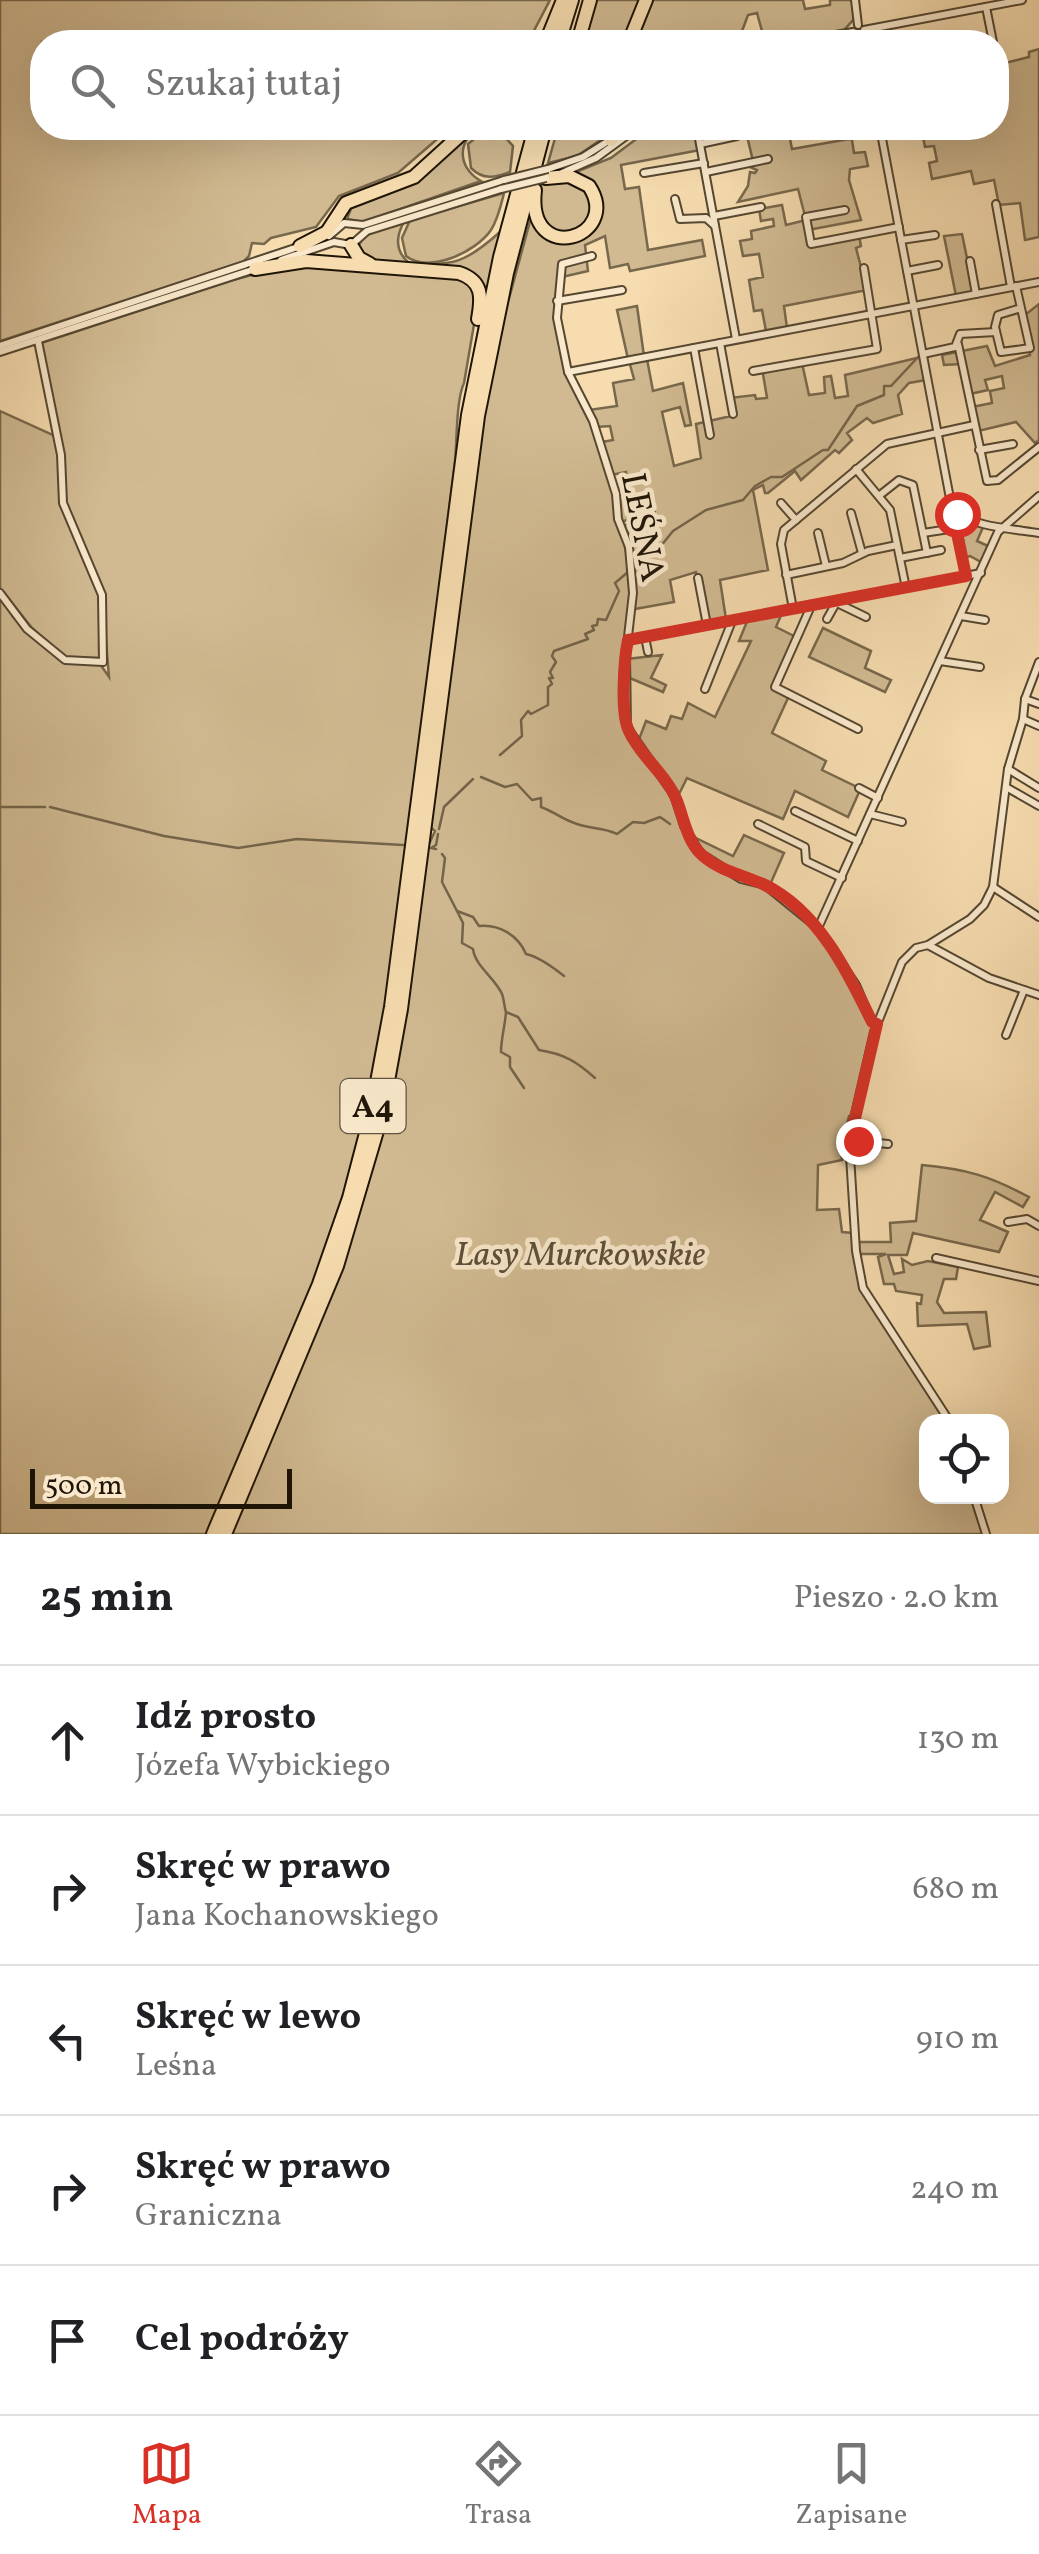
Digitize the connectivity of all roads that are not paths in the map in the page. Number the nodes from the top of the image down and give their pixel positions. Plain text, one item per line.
1 (562, 0) edge
2 (572, 0) edge
3 (582, 0) edge
4 (590, 0) edge
5 (646, 0) edge
6 (856, 0) edge
7 (1022, 0) edge
8 (986, 7) junction
9 (551, 30) edge
10 (563, 30) edge
11 (573, 30) edge
12 (581, 30) edge
13 (634, 30) edge
14 (860, 30) edge
15 (875, 30) edge
16 (991, 30) edge
17 (454, 140) edge
18 (532, 140) edge
19 (542, 140) edge
20 (550, 140) edge
21 (611, 140) edge
22 (621, 140) edge
23 (700, 140) edge
24 (718, 140) edge
25 (882, 140) edge
26 (700, 144) junction
27 (768, 159) dead end
28 (705, 167) junction
29 (547, 173) junction
30 (644, 173) dead end
31 (502, 184) junction
32 (535, 190) junction
33 (675, 199) dead end
34 (354, 200) junction
35 (996, 204) dead end
36 (760, 207) dead end
37 (845, 210) dead end
38 (714, 216) junction
39 (716, 226) junction
40 (345, 227) junction
41 (899, 227) junction
42 (935, 236) dead end
43 (901, 240) junction
44 (349, 241) junction
45 (300, 246) junction
46 (592, 256) dead end
47 (970, 260) dead end
48 (938, 265) dead end
49 (384, 267) junction
50 (864, 268) dead end
51 (255, 269) junction
52 (907, 271) junction
53 (1039, 282) edge
54 (1014, 287) junction
55 (622, 290) dead end
56 (976, 294) junction
57 (556, 301) junction
58 (914, 306) junction
59 (1021, 308) junction
60 (873, 314) junction
61 (996, 332) junction
62 (736, 339) junction
63 (38, 341) junction
64 (720, 343) junction
65 (958, 344) junction
66 (694, 348) junction
67 (0, 349) edge
68 (923, 354) junction
69 (488, 362) junction
70 (754, 371) dead end
71 (568, 372) junction
72 (733, 414) dead end
73 (974, 425) junction
74 (938, 432) junction
75 (710, 434) dead end
76 (1014, 444) dead end
77 (1039, 447) edge
78 (979, 450) junction
79 (461, 456) junction
80 (856, 469) junction
81 (880, 495) junction
82 (1039, 496) edge
83 (781, 503) dead end
84 (955, 513) junction
85 (851, 514) dead end
86 (796, 520) junction
87 (1002, 527) junction
88 (956, 528) junction
89 (818, 533) dead end
90 (924, 533) junction
91 (1039, 533) edge
92 (897, 546) junction
93 (940, 550) dead end
94 (862, 553) junction
95 (927, 553) junction
96 (900, 558) junction
97 (826, 566) junction
98 (981, 574) junction
99 (786, 575) junction
100 (966, 576) junction
101 (698, 578) dead end
102 (906, 588) junction
103 (0, 592) edge
104 (835, 602) junction
105 (811, 606) junction
106 (793, 610) junction
107 (961, 616) junction
108 (866, 617) dead end
109 (827, 619) dead end
110 (732, 620) junction
111 (985, 620) dead end
112 (707, 625) junction
113 (645, 637) junction
114 (628, 640) junction
115 (648, 652) dead end
116 (940, 661) junction
117 (1039, 662) edge
118 (980, 667) dead end
119 (1036, 679) edge
120 (705, 689) dead end
121 (1025, 699) junction
122 (1039, 704) edge
123 (1023, 720) junction
124 (1039, 726) edge
125 (858, 729) dead end
126 (1008, 769) junction
127 (1005, 786) junction
128 (860, 788) dead end
129 (1039, 788) edge
130 (878, 798) junction
131 (1039, 806) edge
132 (795, 811) dead end
133 (870, 814) junction
134 (899, 818) dead end
135 (758, 824) dead end
136 (858, 842) junction
137 (842, 878) junction
138 (992, 887) junction
139 (1039, 917) edge
140 (818, 928) junction
141 (928, 944) junction
142 (1024, 990) junction
143 (1039, 995) edge
144 (877, 1024) junction
145 (1006, 1034) dead end
146 (850, 1140) junction
147 (888, 1144) dead end
148 (1008, 1222) dead end
149 (1039, 1226) edge
150 (936, 1258) dead end
151 (1039, 1280) edge
152 (945, 1414) edge
153 (977, 1504) edge
154 (213, 1534) edge
155 (224, 1534) edge
156 (986, 1534) edge

1 - 9 highway
2 - 10 highway
3 - 11 highway
4 - 12 highway
5 - 13 highway
6 - 14 street
7 - 8 street
8 - 15 street
8 - 16 street
17 - 34 highway
18 - 79 highway, A4
19 - 69 highway, A4
20 - 32 highway
21 - 29 street
22 - 29 street
23 - 26 street
24 - 26 street
25 - 41 street
26 - 28 street
27 - 28 street
28 - 30 street
28 - 38 street
29 - 31 street, bridge
29 - 32 highway
31 - 40 street
31 - 44 street
32 - 69 highway
33 - 39 street
34 - 40 highway
34 - 45 highway
35 - 54 street
36 - 38 street
37 - 41 street
38 - 39 street
39 - 62 street
40 - 44 street
40 - 44 street
40 - 45 street
41 - 43 street
42 - 43 street
43 - 52 street
44 - 49 highway
44 - 51 street
45 - 67 street
46 - 57 street
47 - 56 street
48 - 52 street
49 - 51 highway
49 - 79 highway
50 - 60 street
51 - 63 street
52 - 58 street
53 - 54 street
54 - 56 street
54 - 59 street
55 - 57 street
56 - 58 street
57 - 71 street, LEŚNA
58 - 60 street
58 - 68 street
59 - 61 street
59 - 61 street
60 - 62 street
60 - 70 street
61 - 65 street
62 - 64 street
63 - 67 street
63 - 103 street
64 - 66 street
64 - 72 street
65 - 68 street
65 - 73 street
66 - 71 street
66 - 75 street
68 - 74 street
69 - 155 highway, A4
71 - 114 street, LEŚNA
73 - 74 street
73 - 78 street
74 - 80 street
74 - 84 street
76 - 78 street
77 - 78 street
79 - 154 highway, A4
80 - 81 street
80 - 86 street
81 - 90 street
81 - 92 street
82 - 87 street
83 - 86 street
84 - 87 street
84 - 88 street
85 - 94 street
86 - 99 street
87 - 91 street
87 - 98 street
88 - 90 street
88 - 100 street
89 - 97 street
90 - 95 street
92 - 94 street
92 - 96 street
93 - 95 street
94 - 97 street
95 - 96 street
96 - 102 street
97 - 99 street
98 - 100 street
98 - 107 street
99 - 106 street
100 - 102 street
101 - 112 street
102 - 104 street
104 - 105 street
104 - 108 street
104 - 109 street
105 - 106 street
105 - 125 street
106 - 110 street
107 - 111 street
107 - 116 street
110 - 112 street
110 - 120 street
112 - 113 street
113 - 114 street
113 - 115 street
114 - 140 street, LEŚNA
116 - 118 street
116 - 130 street
117 - 119 street
119 - 121 street
121 - 122 street
121 - 123 street
123 - 124 street
123 - 126 street
126 - 127 street
126 - 129 street
127 - 131 street
127 - 138 street
128 - 130 street
130 - 133 street
132 - 136 street
133 - 134 street
133 - 136 street
135 - 137 street
136 - 137 street
137 - 140 street
138 - 139 street
138 - 141 street
140 - 144 street, LEŚNA
141 - 142 street
141 - 144 street
142 - 143 street
142 - 145 street
144 - 146 street
146 - 147 street
146 - 152 street
148 - 149 street
150 - 151 street
153 - 156 street

